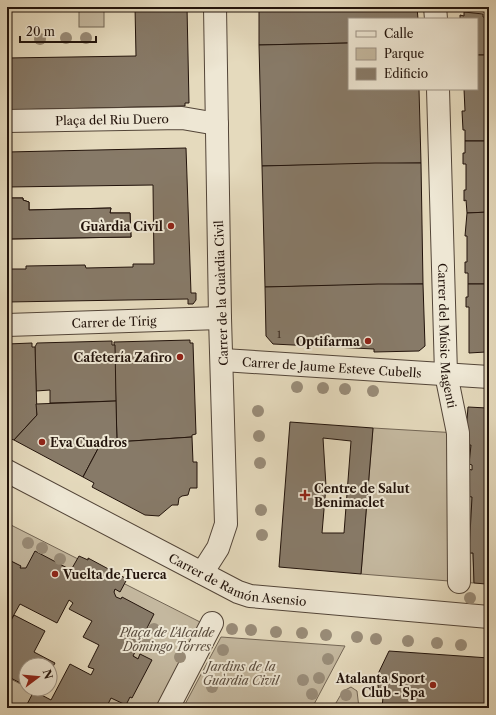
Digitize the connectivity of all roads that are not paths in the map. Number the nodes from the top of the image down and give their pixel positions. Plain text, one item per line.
1 (215, 7) edge
2 (435, 7) edge
3 (436, 18) edge
4 (438, 90) edge
5 (7, 121) edge
6 (217, 124) junction
7 (220, 318) junction
8 (7, 325) edge
9 (222, 360) junction
10 (446, 374) junction
11 (489, 377) edge
12 (7, 471) edge
13 (202, 573) junction
14 (459, 582) dead end
15 (489, 617) edge
16 (212, 623) dead end
17 (168, 708) edge

1 - 6 street, Carrer de la Guàrdia Civil
2 - 3 street
4 - 10 street, Carrer del Músic Magenti
5 - 6 street, Plaça del Riu Duero
6 - 7 street, Carrer de la Guàrdia Civil
7 - 8 street, Carrer de Tírig
7 - 9 street, Carrer de la Guàrdia Civil
9 - 10 street, Carrer de Jaume Esteve Cubells
9 - 13 street, Carrer de la Guàrdia Civil
10 - 11 street, Carrer de Jaume Esteve Cubells
10 - 14 street, Carrer del Músic Magenti
12 - 13 street, Carrer de Ramón Asensio
13 - 15 street, Carrer de Ramón Asensio
16 - 17 street

